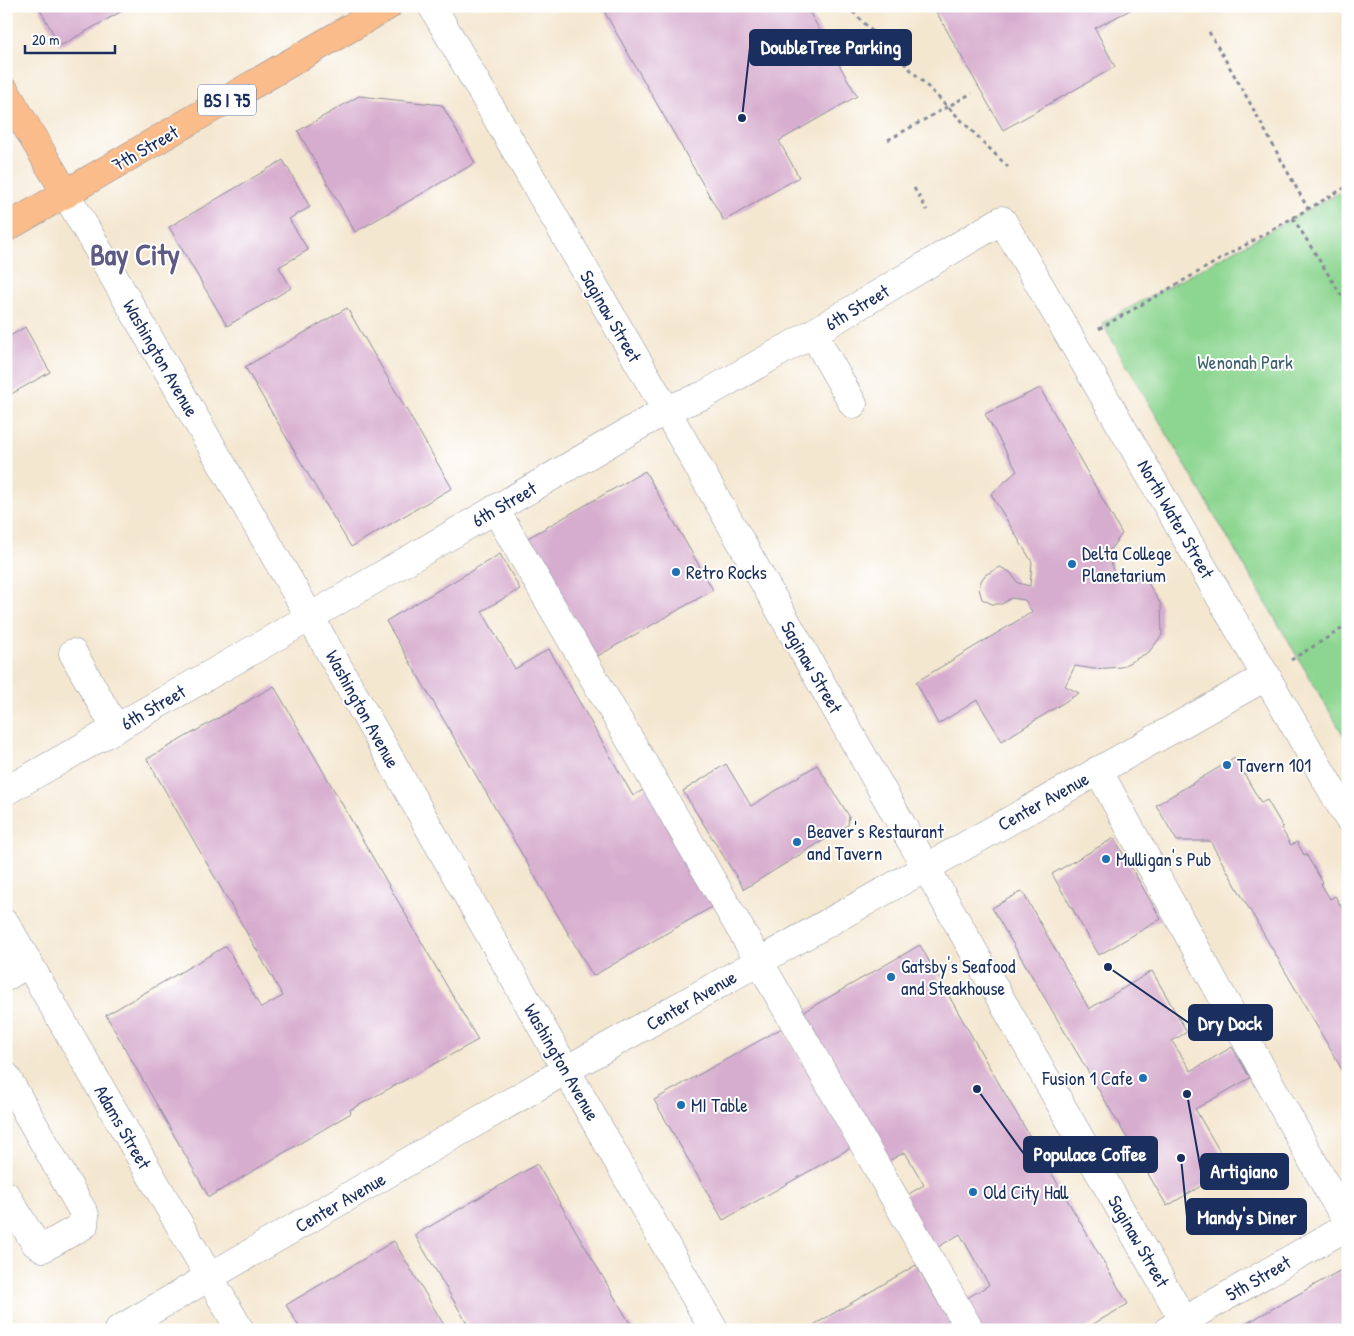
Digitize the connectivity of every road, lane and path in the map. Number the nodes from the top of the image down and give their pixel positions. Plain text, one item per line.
1 (388, 6) edge
2 (432, 6) edge
3 (847, 6) edge
4 (1209, 32) dead end
5 (6, 92) edge
6 (972, 93) dead end
7 (948, 106) junction
8 (888, 140) dead end
9 (1008, 167) dead end
10 (1348, 186) edge
11 (914, 188) dead end
12 (66, 194) junction
13 (1308, 209) junction
14 (927, 210) dead end
15 (1293, 218) junction
16 (1002, 220) joint
17 (6, 228) edge
18 (1348, 306) edge
19 (813, 334) junction
20 (1074, 344) junction
21 (854, 404) dead end
22 (666, 410) junction
23 (495, 509) junction
24 (310, 617) junction
25 (1348, 625) edge
26 (74, 653) dead end
27 (1267, 676) junction
28 (116, 729) junction
29 (1098, 770) junction
30 (6, 791) edge
31 (1348, 818) edge
32 (926, 866) junction
33 (6, 924) edge
34 (759, 961) junction
35 (17, 970) edge
36 (566, 1070) junction
37 (6, 1076) edge
38 (6, 1195) edge
39 (1348, 1224) edge
40 (210, 1277) junction
41 (1180, 1327) edge
42 (118, 1330) edge
43 (240, 1330) edge
44 (714, 1330) edge
45 (970, 1330) edge

1 - 12 main road, 7th Street / BS I 75
2 - 22 street, Saginaw Street
3 - 7 path
4 - 13 path
5 - 12 main road, Washington Avenue
6 - 7 path
7 - 8 path
7 - 9 path
10 - 13 path
11 - 14 path
12 - 17 main road, 7th Street
12 - 24 street, Washington Avenue
13 - 15 path
15 - 18 path
15 - 20 path
16 - 19 street, 6th Street
16 - 20 street, North Water Street
19 - 21 street
19 - 22 street, 6th Street
20 - 27 street, North Water Street
22 - 23 street, 6th Street
22 - 32 street, Saginaw Street
23 - 24 street, 6th Street
23 - 34 street
24 - 28 street, 6th Street
24 - 36 street, Washington Avenue
25 - 27 path
26 - 28 street
27 - 29 street, Center Avenue
27 - 31 street, North Water Street
28 - 30 street, 6th Street
29 - 32 street, Center Avenue
29 - 39 street
32 - 34 street, Center Avenue
32 - 41 street, Saginaw Street
33 - 35 street, Adams Street
34 - 36 street, Center Avenue
34 - 45 street
35 - 40 street, Adams Street
36 - 40 street, Center Avenue
36 - 44 street, Washington Avenue
37 - 38 street
39 - 41 street, 5th Street
40 - 42 street, Center Avenue
40 - 43 street, Adams Street

